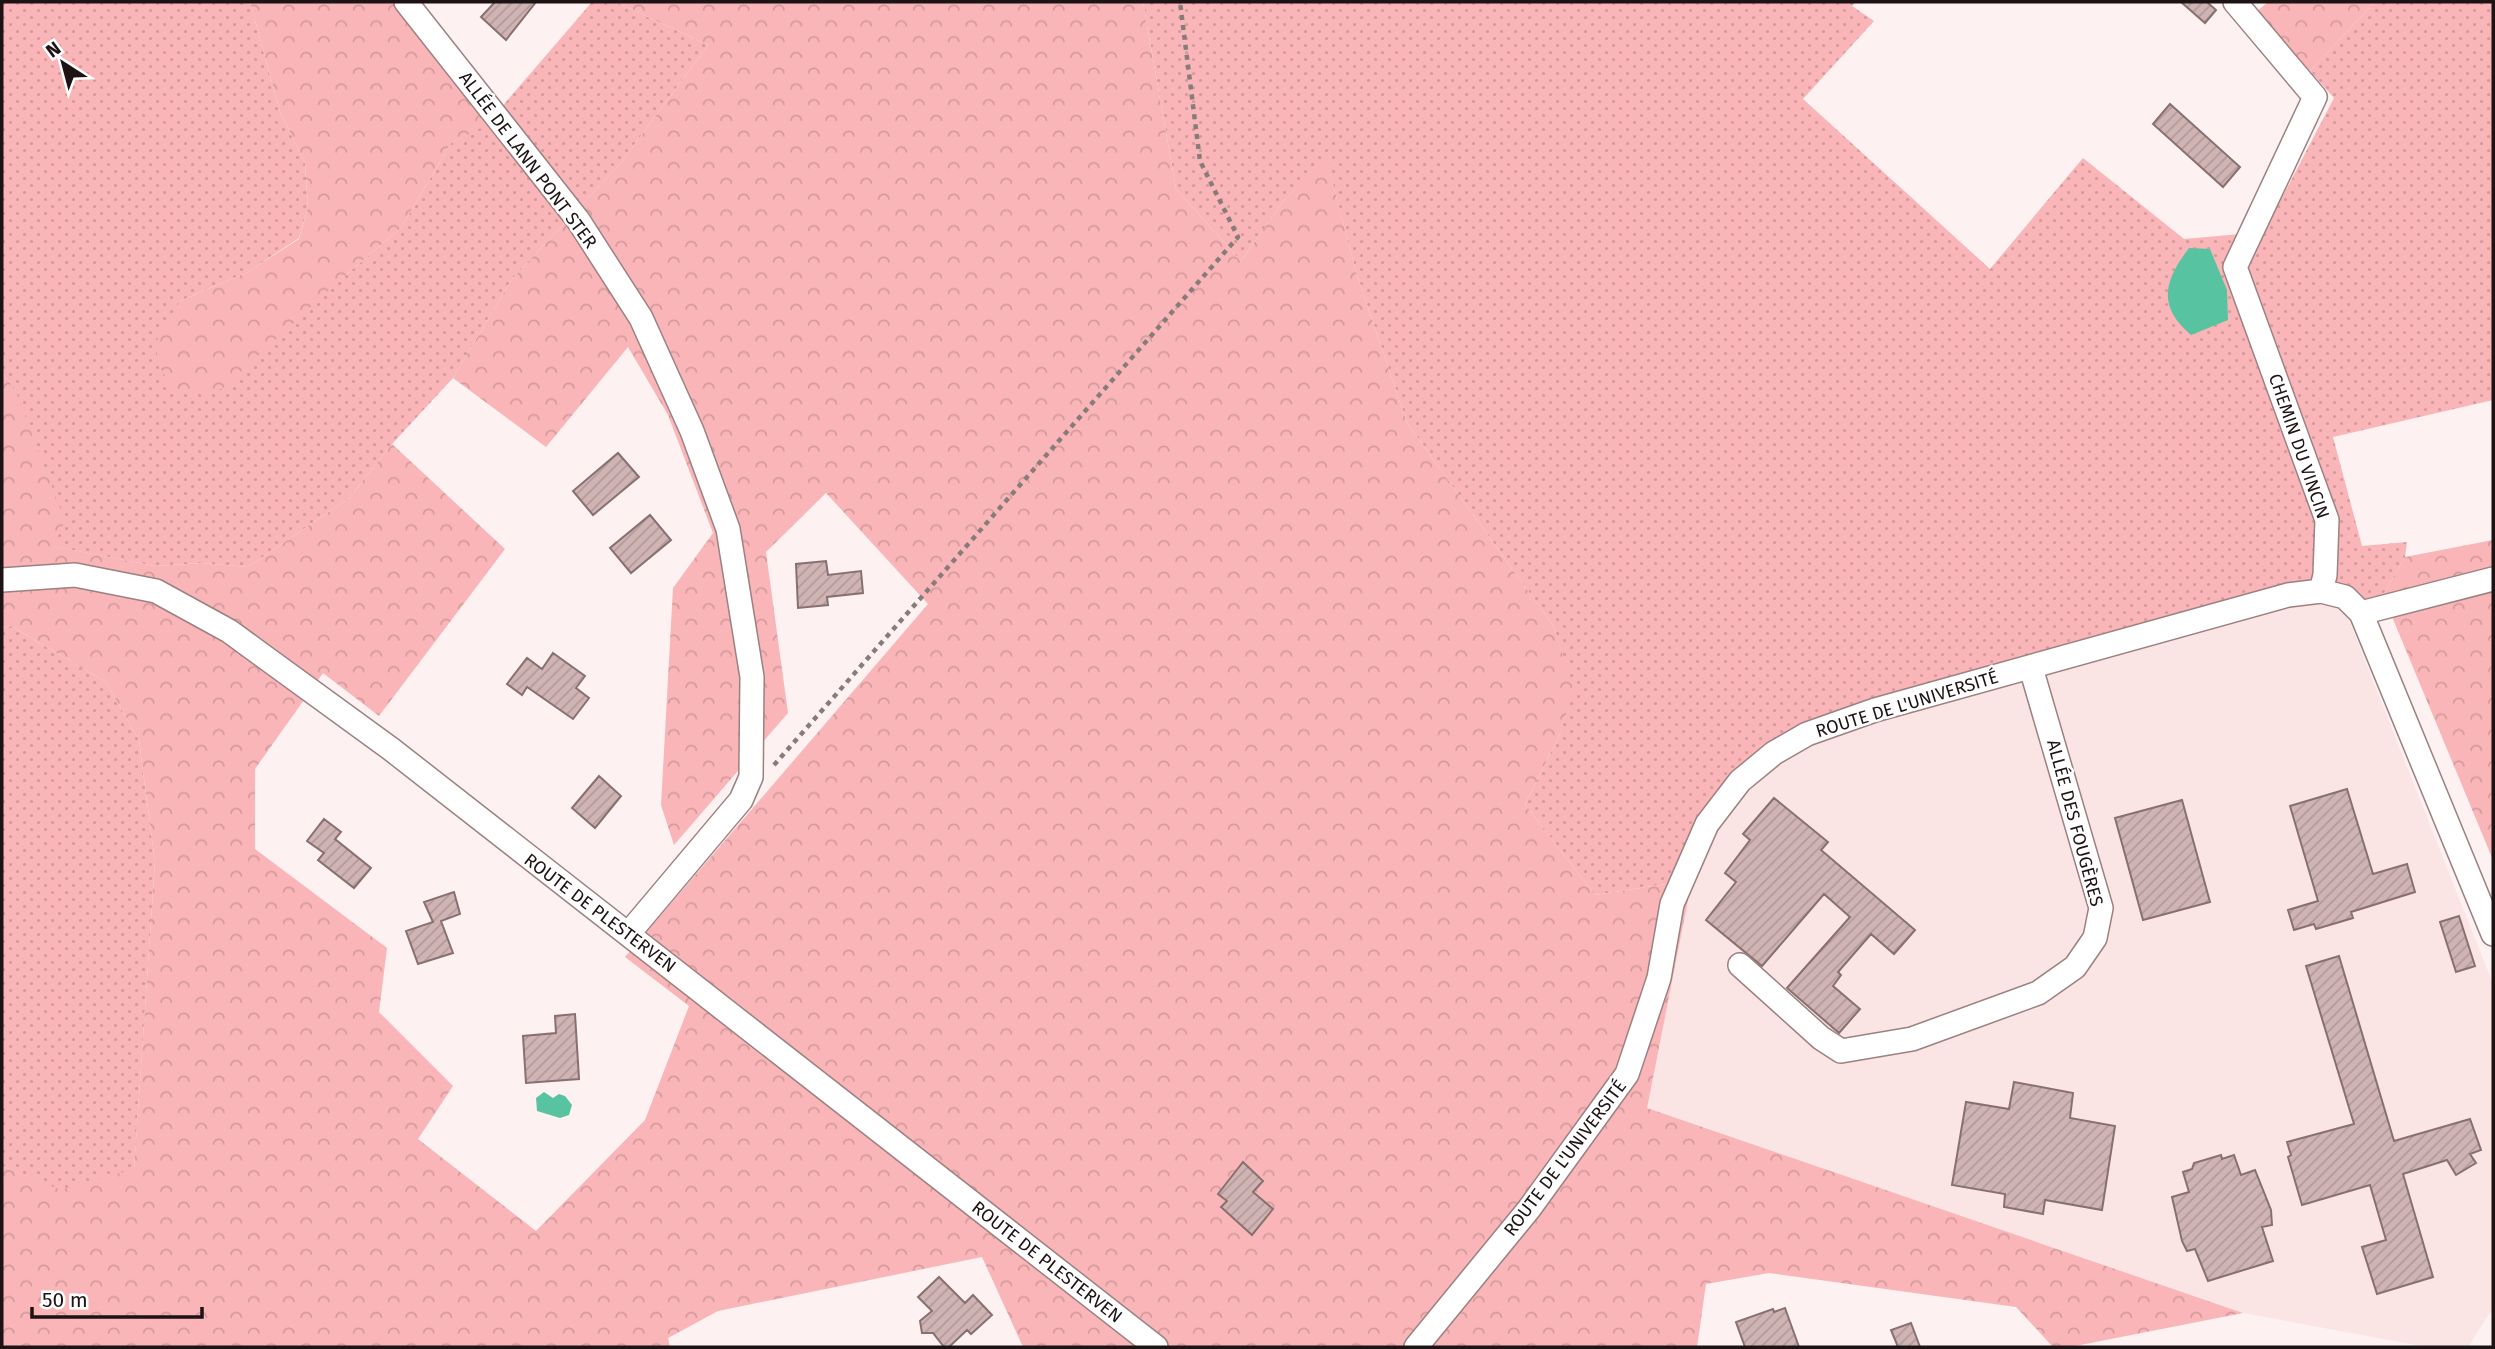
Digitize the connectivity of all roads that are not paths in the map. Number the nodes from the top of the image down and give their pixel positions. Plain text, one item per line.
1 (406, 2) edge
2 (2235, 2) edge
3 (2493, 579) edge
4 (2, 580) edge
5 (2321, 590) junction
6 (2361, 613) junction
7 (2031, 668) junction
8 (629, 933) junction
9 (2493, 934) edge
10 (1740, 965) dead end
11 (1156, 1347) edge
12 (1416, 1347) edge

1 - 8 street, ALLÉE DE LANN PONT STER
2 - 5 street, CHEMIN DU VINCIN
3 - 6 street
4 - 8 street, ROUTE DE PLESTERVEN
5 - 6 street
5 - 7 street, ROUTE DE L'UNIVERSITÉ
6 - 9 street
7 - 10 street, ALLÉE DES FOUGÈRES
7 - 12 street, ROUTE DE L'UNIVERSITÉ
8 - 11 street, ROUTE DE PLESTERVEN

